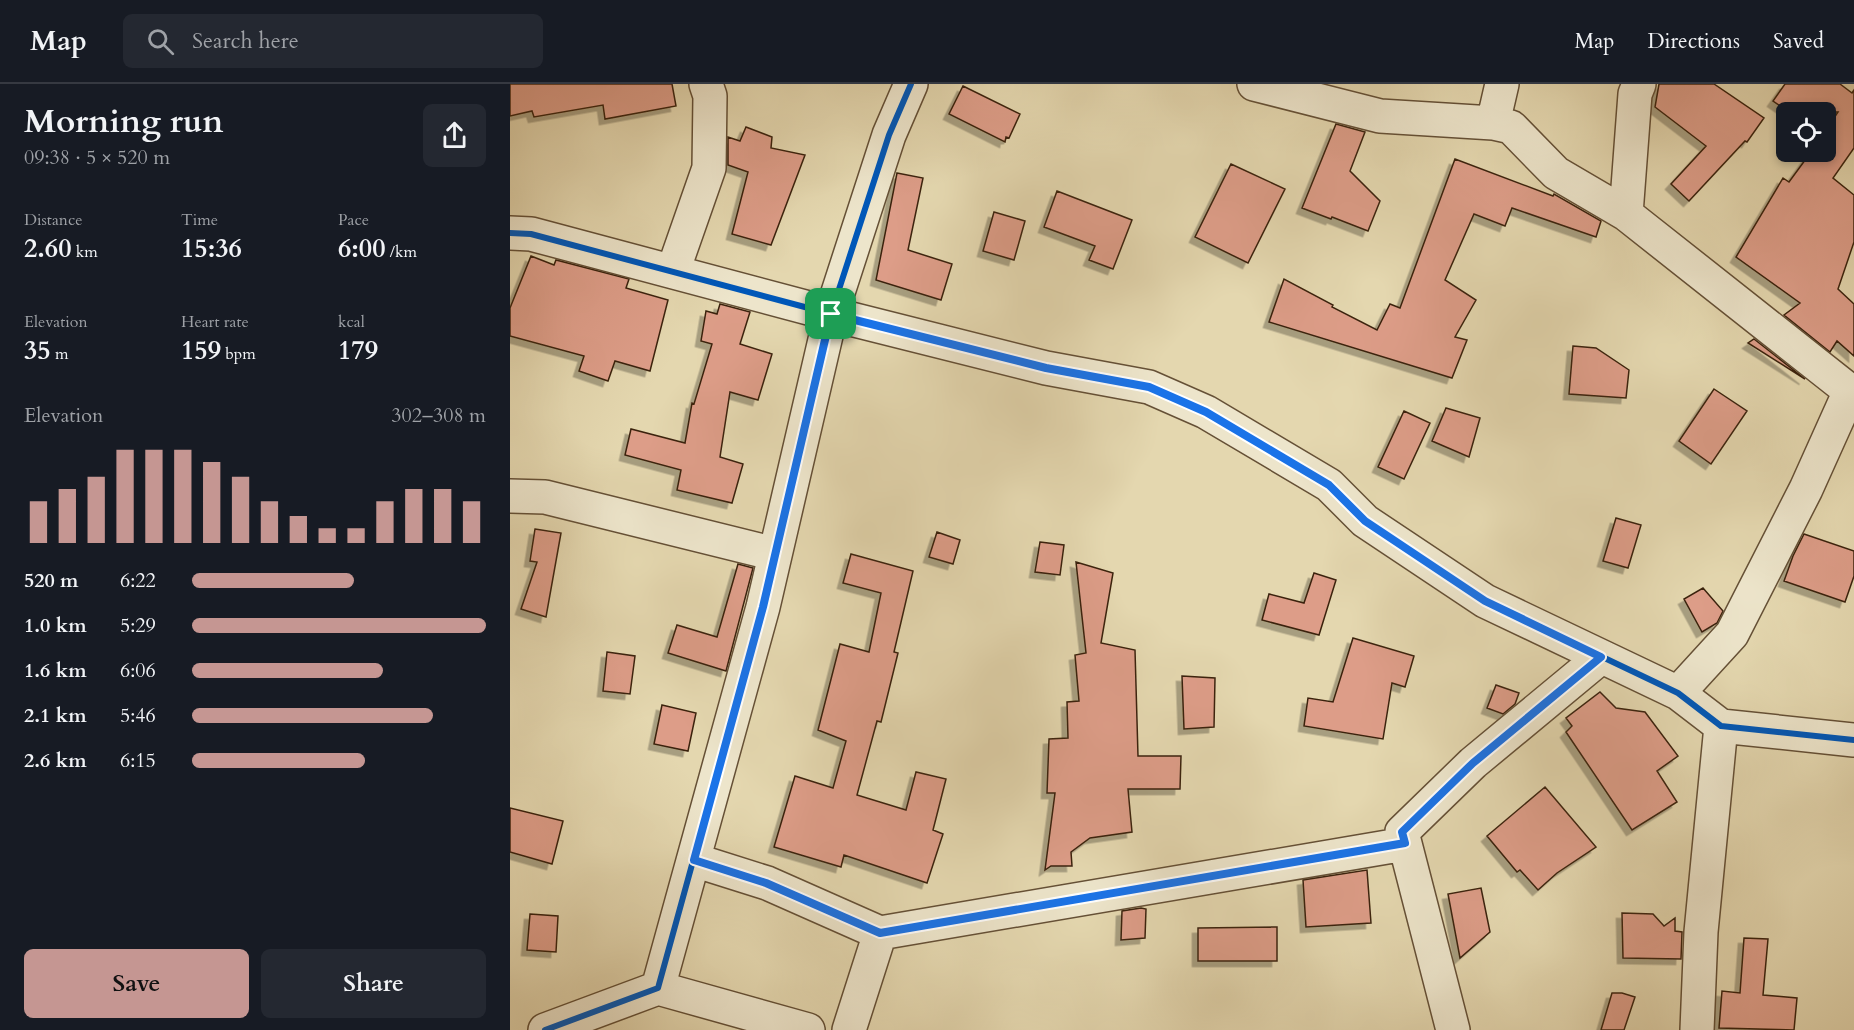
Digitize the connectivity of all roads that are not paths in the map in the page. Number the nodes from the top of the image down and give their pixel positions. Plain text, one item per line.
1 (706, 84) edge
2 (911, 84) edge
3 (1254, 84) edge
4 (1502, 84) edge
5 (1639, 84) edge
6 (1492, 123) junction
7 (1626, 214) junction
8 (510, 233) edge
9 (673, 271) junction
10 (831, 314) junction
11 (1852, 393) edge
12 (510, 496) edge
13 (776, 554) junction
14 (1601, 657) junction
15 (1678, 693) junction
16 (1721, 726) junction
17 (1854, 740) edge
18 (1405, 843) junction
19 (694, 860) junction
20 (880, 933) junction
21 (658, 988) junction
22 (544, 1030) edge
23 (808, 1030) edge
24 (849, 1030) edge
25 (1453, 1030) edge
26 (1696, 1030) edge

1 - 9 street
2 - 10 street
3 - 6 street
4 - 6 street
5 - 7 street
6 - 7 street
7 - 11 street
8 - 9 street
9 - 10 street
10 - 13 street
10 - 14 street
11 - 15 street
12 - 13 street
13 - 19 street
14 - 15 street
14 - 18 street
15 - 16 street
16 - 17 street
16 - 26 street
18 - 20 street
18 - 25 street
19 - 20 street
19 - 21 street
20 - 24 street
21 - 22 street
21 - 23 street

